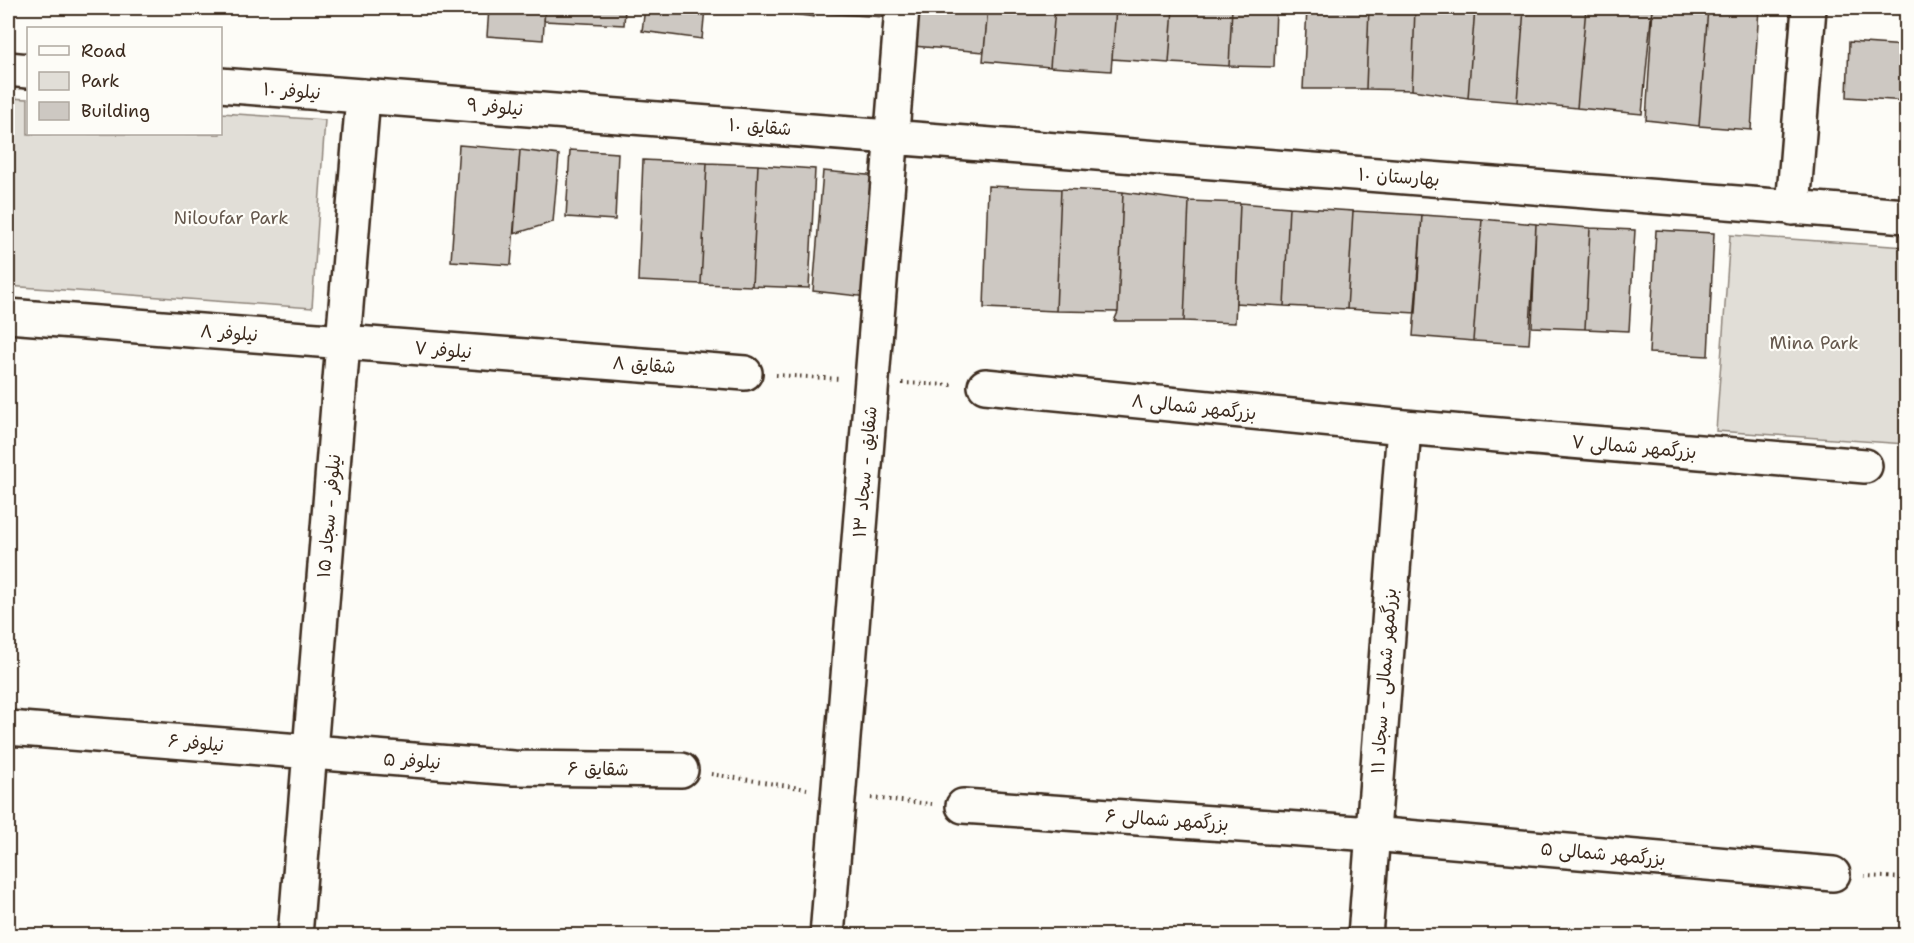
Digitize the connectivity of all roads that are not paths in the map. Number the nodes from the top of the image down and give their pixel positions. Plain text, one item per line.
1 (902, 8) edge
2 (1809, 8) edge
3 (8, 69) edge
4 (27, 71) edge
5 (222, 86) edge
6 (363, 96) junction
7 (628, 117) joint
8 (892, 138) junction
9 (1793, 208) junction
10 (1906, 216) edge
11 (8, 316) edge
12 (343, 342) junction
13 (544, 358) joint
14 (745, 373) dead end
15 (985, 386) dead end
16 (1404, 427) junction
17 (1865, 466) dead end
18 (8, 728) edge
19 (310, 753) junction
20 (514, 768) joint
21 (681, 770) dead end
22 (963, 806) dead end
23 (1372, 834) junction
24 (1833, 874) road end
25 (295, 936) edge
26 (827, 936) edge
27 (1365, 936) edge

1 - 8 street, شقایق - سجاد ۱۳
2 - 9 street
3 - 4 street
5 - 6 street, نیلوفر ۱۰
6 - 7 street, نیلوفر ۹
6 - 12 street, نیلوفر - سجاد ۱۵
7 - 8 street, شقایق ۱۰
8 - 9 street, بهارستان ۱۰
8 - 26 street, شقایق - سجاد ۱۳
9 - 10 street, بهارستان ۱۰
11 - 12 street, نیلوفر ۸
12 - 13 street, نیلوفر ۷
12 - 19 street, نیلوفر - سجاد ۱۵
13 - 14 street, شقایق ۸
15 - 16 street, بزرگمهر شمالی ۸
16 - 17 street, بزرگمهر شمالی ۷
16 - 23 street, بزرگمهر شمالی - سجاد ۱۱
18 - 19 street, نیلوفر ۶
19 - 20 street, نیلوفر ۵
19 - 25 street, نیلوفر - سجاد ۱۵
20 - 21 street, شقایق ۶
22 - 23 street, بزرگمهر شمالی ۶
23 - 24 street, بزرگمهر شمالی ۵
23 - 27 street, بزرگمهر شمالی - سجاد ۱۱

